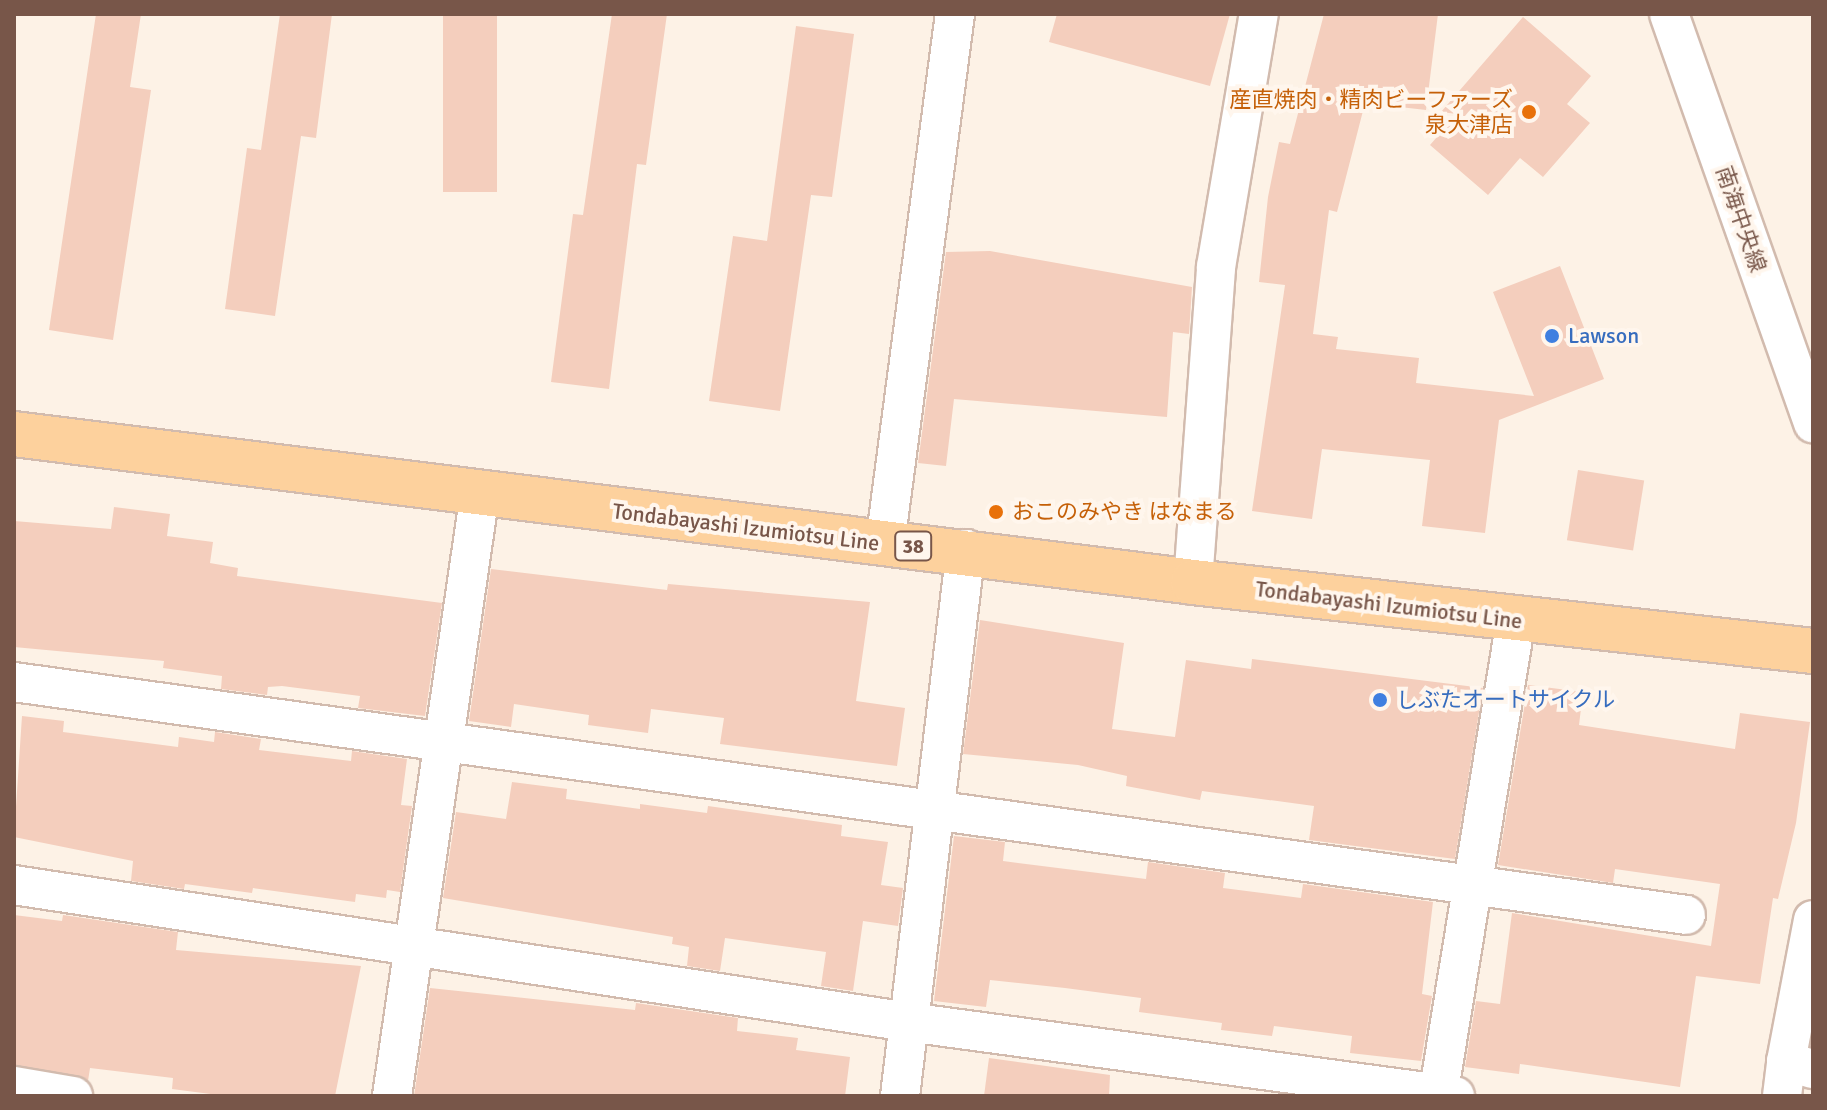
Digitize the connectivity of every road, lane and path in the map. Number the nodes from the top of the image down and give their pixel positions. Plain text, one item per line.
1 (955, 14) edge
2 (1259, 14) edge
3 (1669, 14) edge
4 (1813, 423) edge
5 (14, 434) edge
6 (480, 493) junction
7 (885, 544) junction
8 (966, 549) junction
9 (1193, 582) junction
10 (1516, 620) junction
11 (1813, 651) edge
12 (14, 682) edge
13 (444, 739) junction
14 (935, 813) junction
15 (1473, 880) junction
16 (14, 885) edge
17 (1686, 915) dead end
18 (1813, 920) edge
19 (414, 943) junction
20 (908, 1022) junction
21 (1794, 1075) edge
22 (14, 1086) edge
23 (1444, 1095) edge
24 (73, 1096) edge
25 (392, 1096) edge
26 (900, 1096) edge

1 - 7 street
2 - 9 street
3 - 4 street, 南海中央線
5 - 6 main road, Tondabayashi Izumiotsu Line / 38
6 - 7 main road, Tondabayashi Izumiotsu Line / 38
6 - 13 street
7 - 8 main road, Tondabayashi Izumiotsu Line / 38
8 - 9 main road, Tondabayashi Izumiotsu Line / 38
8 - 14 street
9 - 10 main road, Tondabayashi Izumiotsu Line / 38
10 - 11 main road, Tondabayashi Izumiotsu Line / 38
10 - 15 street
12 - 13 street
13 - 14 street
13 - 19 street
14 - 15 street
14 - 20 street
15 - 17 street
15 - 23 street
16 - 19 street
18 - 21 street
19 - 20 street
19 - 25 street
20 - 23 street
20 - 26 street
22 - 24 street

